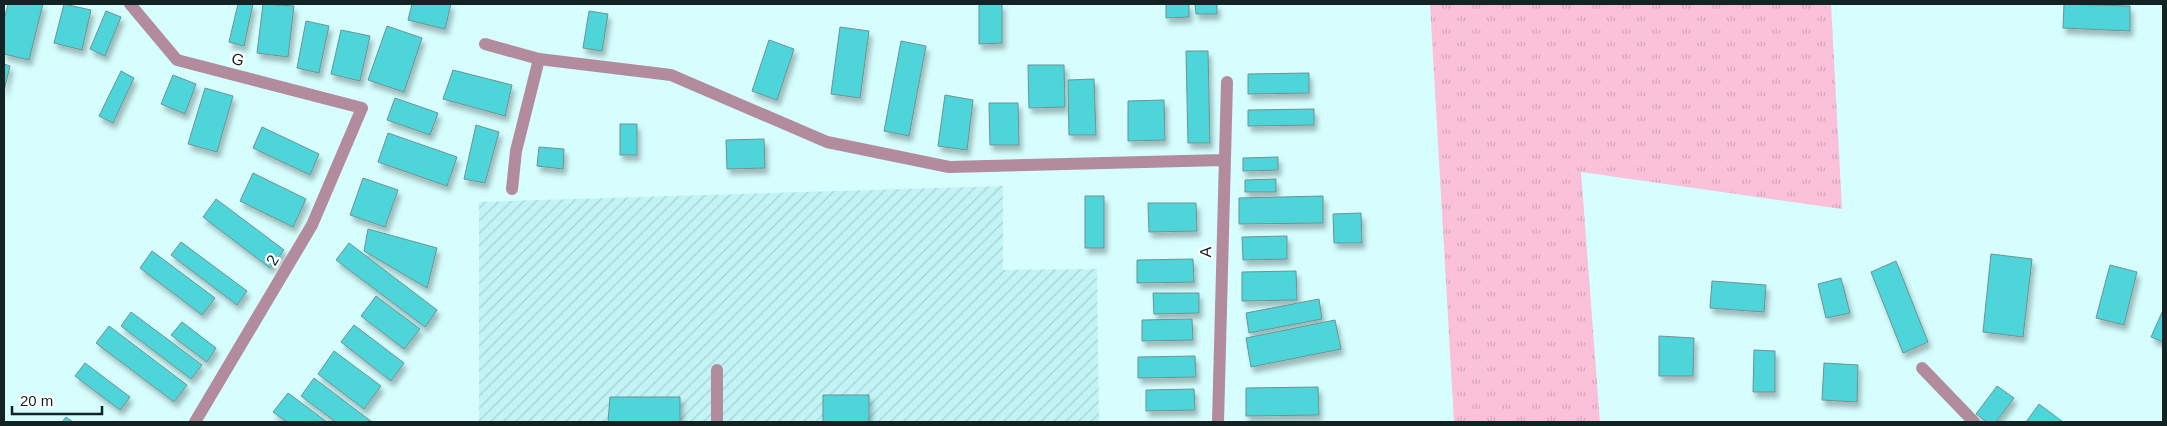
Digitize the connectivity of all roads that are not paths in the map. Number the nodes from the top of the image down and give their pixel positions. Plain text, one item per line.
1 (130, 4) edge
2 (485, 44) dead end
3 (539, 59) junction
4 (1227, 82) dead end
5 (362, 108) joint
6 (1223, 160) junction
7 (512, 189) dead end
8 (1922, 368) dead end
9 (717, 370) dead end
10 (196, 422) edge
11 (717, 422) edge
12 (1218, 422) edge
13 (1974, 422) edge

1 - 5 street, G
2 - 3 street
3 - 6 street
3 - 7 street
4 - 6 street, A
5 - 10 street, 2
6 - 12 street, A
8 - 13 street
9 - 11 street

